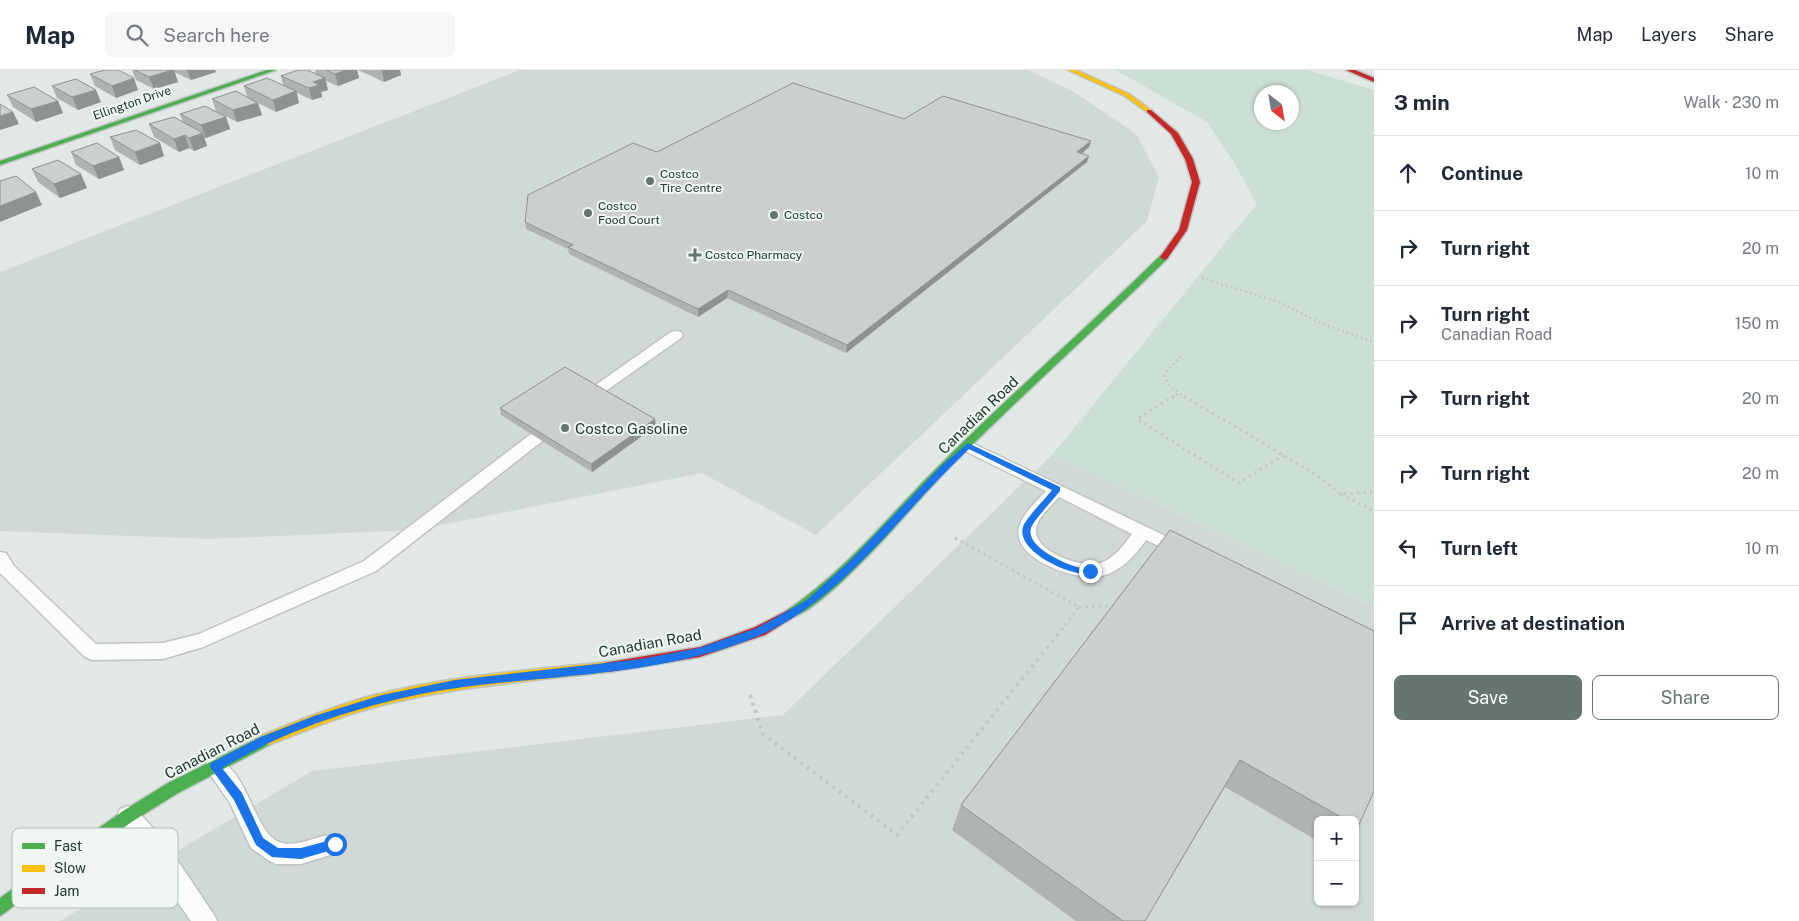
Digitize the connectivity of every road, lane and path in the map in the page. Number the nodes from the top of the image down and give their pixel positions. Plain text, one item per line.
1 (273, 70) edge
2 (1071, 70) edge
3 (1349, 70) edge
4 (1374, 80) edge
5 (0, 163) edge
6 (1202, 278) dead end
7 (676, 335) dead end
8 (1374, 342) edge
9 (1181, 356) dead end
10 (595, 392) edge
11 (1179, 393) junction
12 (536, 438) edge
13 (968, 446) junction
14 (1283, 455) junction
15 (1057, 489) junction
16 (1374, 492) edge
17 (1340, 494) junction
18 (1374, 512) edge
19 (1142, 532) junction
20 (956, 538) dead end
21 (0, 558) edge
22 (1196, 558) edge
23 (1120, 606) edge
24 (1079, 607) junction
25 (750, 695) dead end
26 (215, 767) junction
27 (128, 816) junction
28 (111, 828) edge
29 (138, 828) edge
30 (335, 844) dead end
31 (178, 881) edge
32 (12, 899) edge
33 (0, 908) edge
34 (206, 921) edge

1 - 5 street, Ellington Drive
2 - 13 street, Canadian Road
3 - 4 street
6 - 8 path
7 - 10 lane
9 - 11 path
11 - 14 path
11 - 14 path
12 - 21 lane
13 - 15 lane
13 - 26 street, Canadian Road
14 - 17 path
15 - 19 lane
15 - 19 lane
16 - 17 path
17 - 18 path
19 - 22 lane
20 - 24 path
23 - 24 path
24 - 25 path
26 - 27 street, Canadian Road
26 - 30 lane
27 - 28 street, Canadian Road
27 - 29 lane
31 - 34 lane
32 - 33 street, Canadian Road

